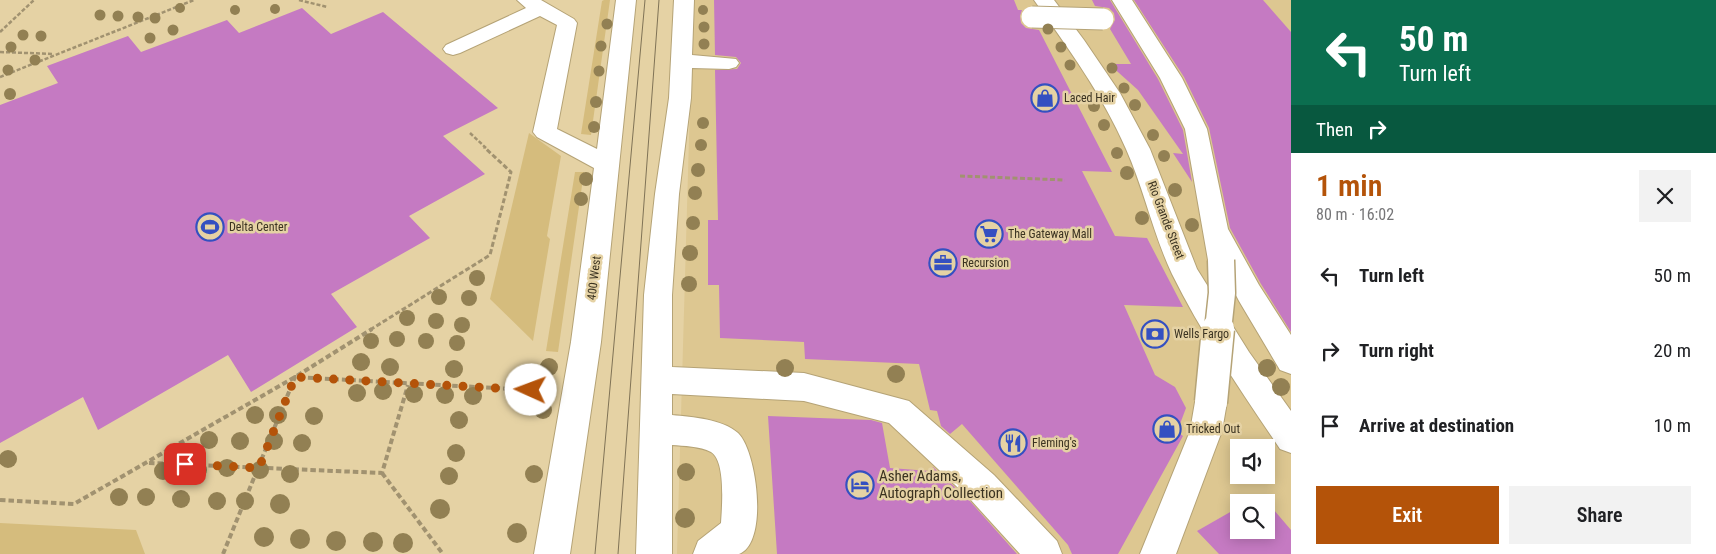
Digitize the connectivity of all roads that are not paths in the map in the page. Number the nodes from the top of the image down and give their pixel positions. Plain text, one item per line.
1 (626, 0) edge
2 (684, 0) edge
3 (1122, 0) edge
4 (534, 4) edge
5 (1038, 8) edge
6 (1134, 20) junction
7 (454, 49) dead end
8 (681, 61) junction
9 (729, 63) dead end
10 (607, 164) junction
11 (1216, 231) junction
12 (1291, 361) edge
13 (656, 380) junction
14 (656, 429) junction
15 (1291, 438) edge
16 (552, 554) edge
17 (654, 554) edge
18 (711, 554) edge
19 (1044, 554) edge
20 (1158, 554) edge

1 - 10 street, 400 West
2 - 8 street
3 - 6 street
4 - 7 street
4 - 10 street
5 - 6 street, bridge
5 - 15 street, Rio Grande Street
6 - 11 street
8 - 9 street
8 - 13 street
10 - 16 street, 400 West
11 - 12 street
11 - 20 street, bridge
13 - 14 street
13 - 19 street
14 - 17 street
14 - 18 street

